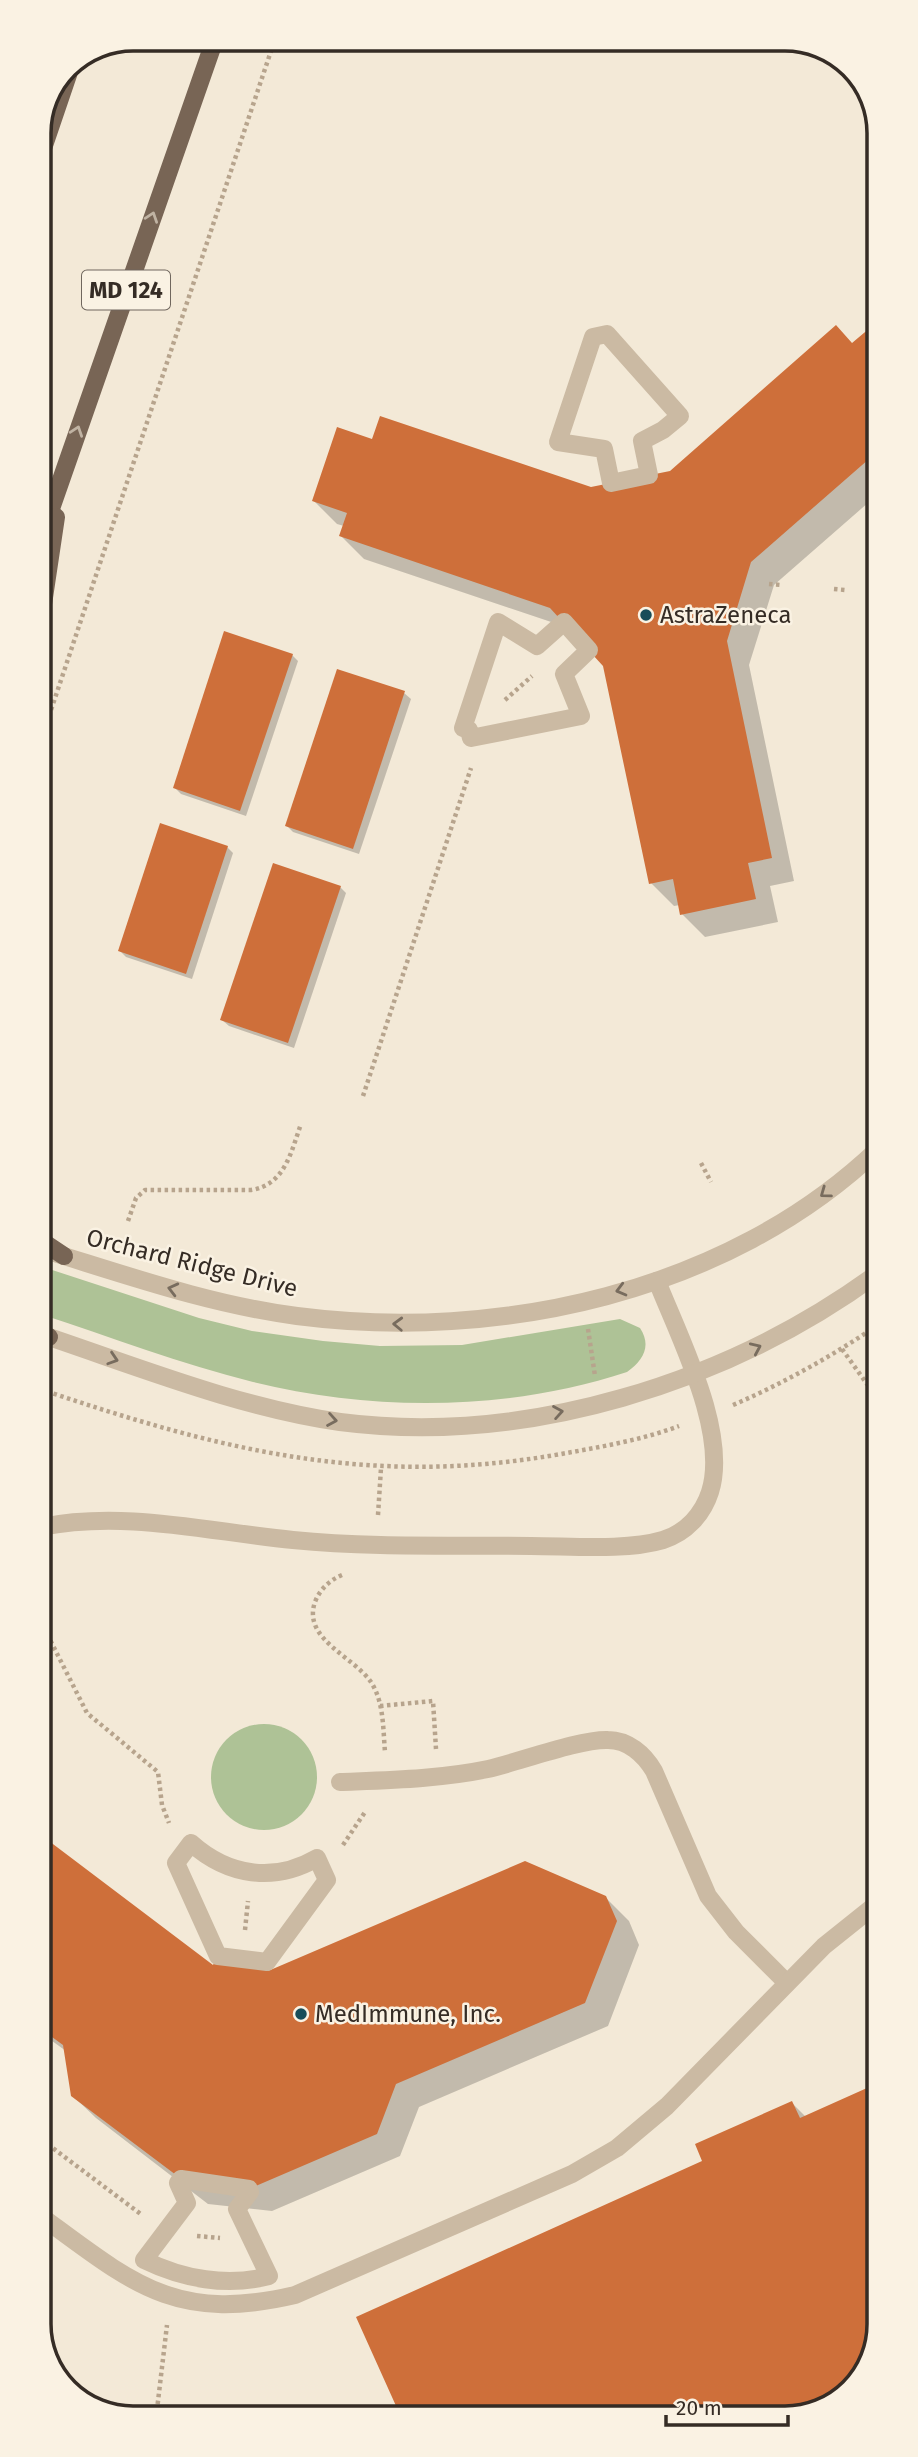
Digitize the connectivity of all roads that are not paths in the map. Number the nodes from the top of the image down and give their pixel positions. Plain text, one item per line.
1 (210, 51) edge
2 (62, 92) edge
3 (52, 122) edge
4 (558, 442) joint
5 (63, 470) junction
6 (51, 506) edge
7 (51, 550) edge
8 (482, 736) joint
9 (867, 1160) edge
10 (51, 1247) edge
11 (51, 1252) edge
12 (64, 1256) junction
13 (657, 1281) junction
14 (867, 1281) edge
15 (51, 1339) edge
16 (693, 1376) junction
17 (51, 1525) edge
18 (340, 1782) dead end
19 (867, 1912) edge
20 (242, 1959) joint
21 (787, 1983) junction
22 (51, 2223) edge
23 (165, 2233) joint

5 -> 1 main road, MD 124
2 - 3 main road
4 - 4 street
5 - 6 main road, MD 124
5 - 7 main road
8 - 8 street
9 -> 13 street, Orchard Ridge Drive
10 - 12 main road
11 - 12 street, Orchard Ridge Drive
13 -> 12 street, Orchard Ridge Drive
13 - 16 street
16 -> 14 street
15 -> 16 street
16 - 17 street
18 - 21 street
19 - 21 street
20 - 20 street
21 - 22 street
23 - 23 street

